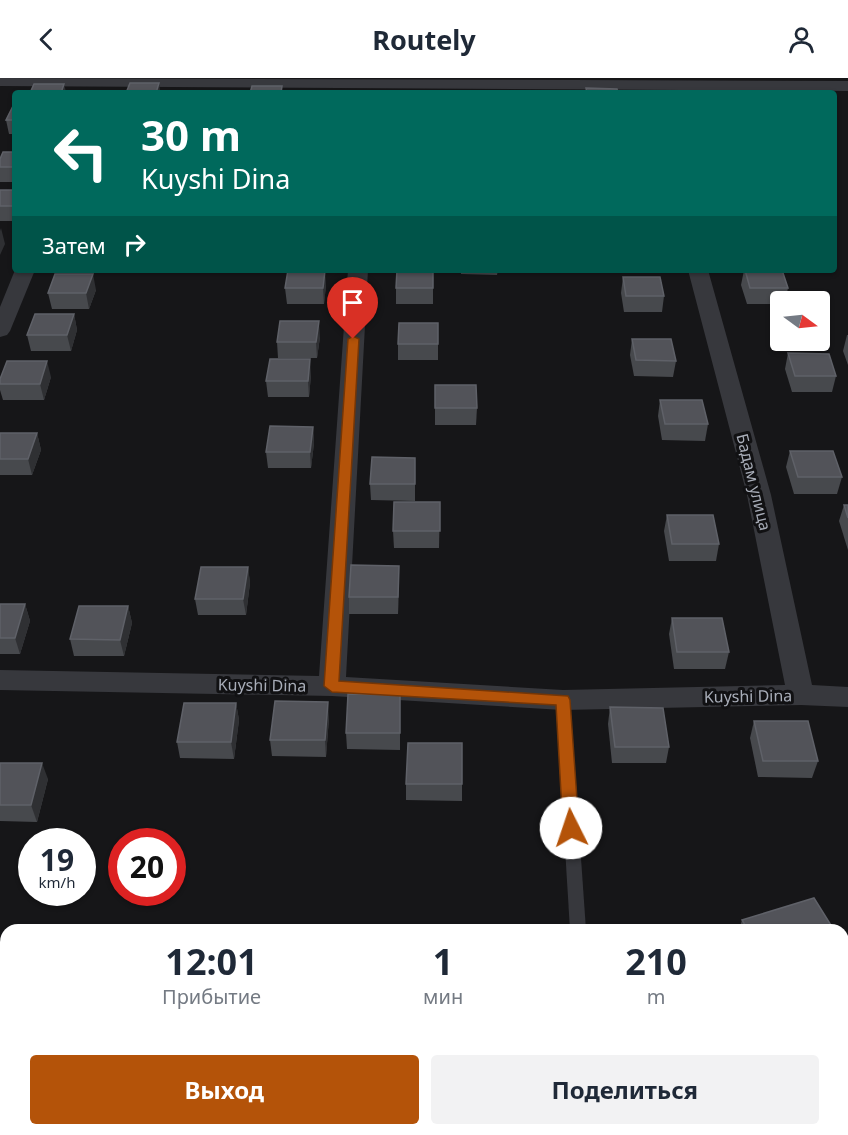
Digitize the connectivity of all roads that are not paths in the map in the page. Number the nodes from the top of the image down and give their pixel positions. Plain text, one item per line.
1 (0, 81) edge
2 (102, 84) edge
3 (370, 84) edge
4 (649, 85) edge
5 (848, 86) edge
6 (24, 273) edge
7 (358, 273) edge
8 (699, 273) edge
9 (0, 331) edge
10 (0, 680) edge
11 (332, 686) junction
12 (801, 695) junction
13 (848, 697) edge
14 (563, 700) junction
15 (578, 924) edge

1 - 2 street
2 - 3 street
3 - 4 street
4 - 5 street
6 - 9 street
7 - 11 street
8 - 12 street, Бадам улица
10 - 11 street, Kuyshi Dina
11 - 14 street, Kuyshi Dina
12 - 13 street, Kuyshi Dina
12 - 14 street, Kuyshi Dina
14 - 15 lane

